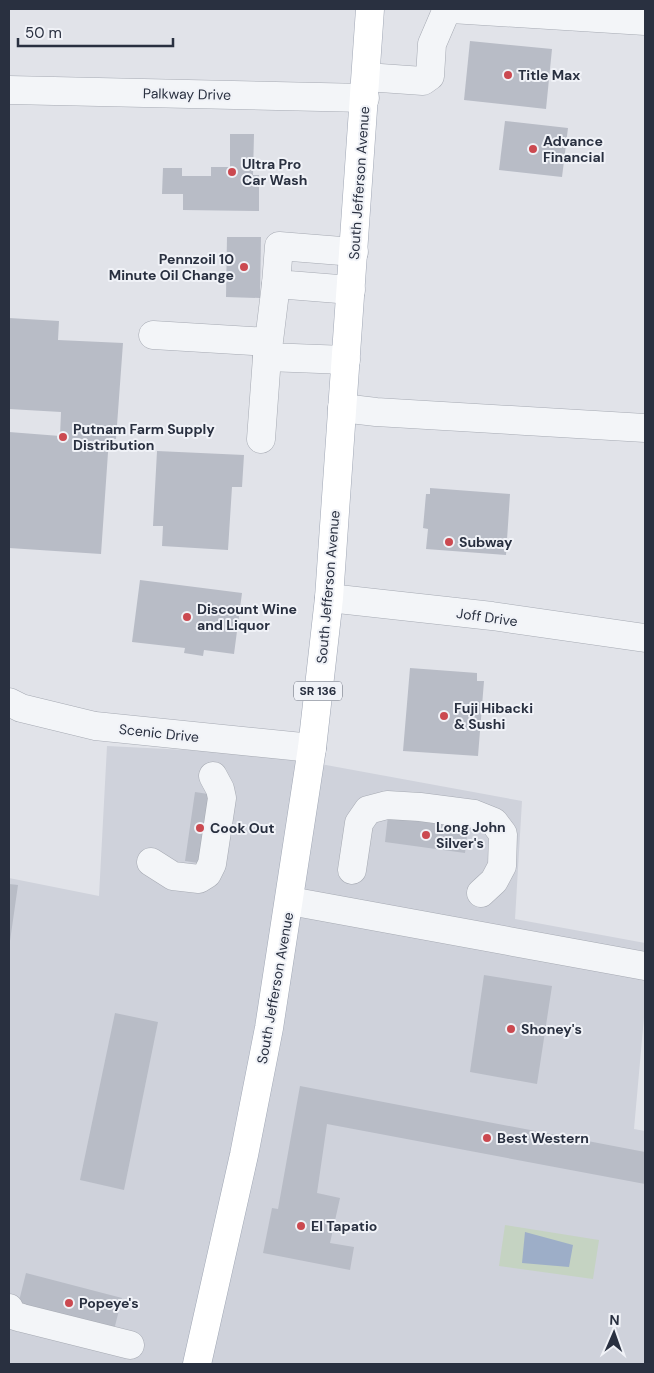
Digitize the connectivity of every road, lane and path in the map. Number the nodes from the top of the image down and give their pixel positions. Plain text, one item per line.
1 (370, 9) edge
2 (447, 9) edge
3 (451, 9) edge
4 (645, 21) edge
5 (366, 88) junction
6 (9, 90) edge
7 (354, 252) junction
8 (276, 284) junction
9 (351, 290) junction
10 (153, 335) dead end
11 (268, 350) junction
12 (346, 360) junction
13 (342, 408) junction
14 (645, 428) edge
15 (261, 439) dead end
16 (329, 598) junction
17 (645, 638) edge
18 (9, 702) edge
19 (312, 748) junction
20 (213, 776) dead end
21 (151, 862) dead end
22 (352, 870) dead end
23 (481, 893) dead end
24 (290, 901) junction
25 (645, 966) edge
26 (9, 1308) edge
27 (130, 1345) dead end
28 (197, 1364) edge

1 - 5 main road, South Jefferson Avenue / SR 136
2 - 5 street, Palkway Drive
3 - 4 street
5 - 6 street, Palkway Drive
5 - 7 main road, South Jefferson Avenue / SR 136
7 - 8 street
7 - 9 main road, South Jefferson Avenue / SR 136
8 - 9 street
8 - 11 street
9 - 12 main road, South Jefferson Avenue / SR 136
10 - 11 street
11 - 12 street
11 - 15 street
12 - 13 main road, South Jefferson Avenue / SR 136
13 - 14 street
13 - 16 main road, South Jefferson Avenue / SR 136
16 - 17 street, Joff Drive
16 - 19 main road, South Jefferson Avenue / SR 136
18 - 19 street, Scenic Drive
19 - 24 main road, South Jefferson Avenue / SR 136
20 - 21 street
22 - 23 street
24 - 25 street
24 - 28 main road, South Jefferson Avenue / SR 136
26 - 27 street

